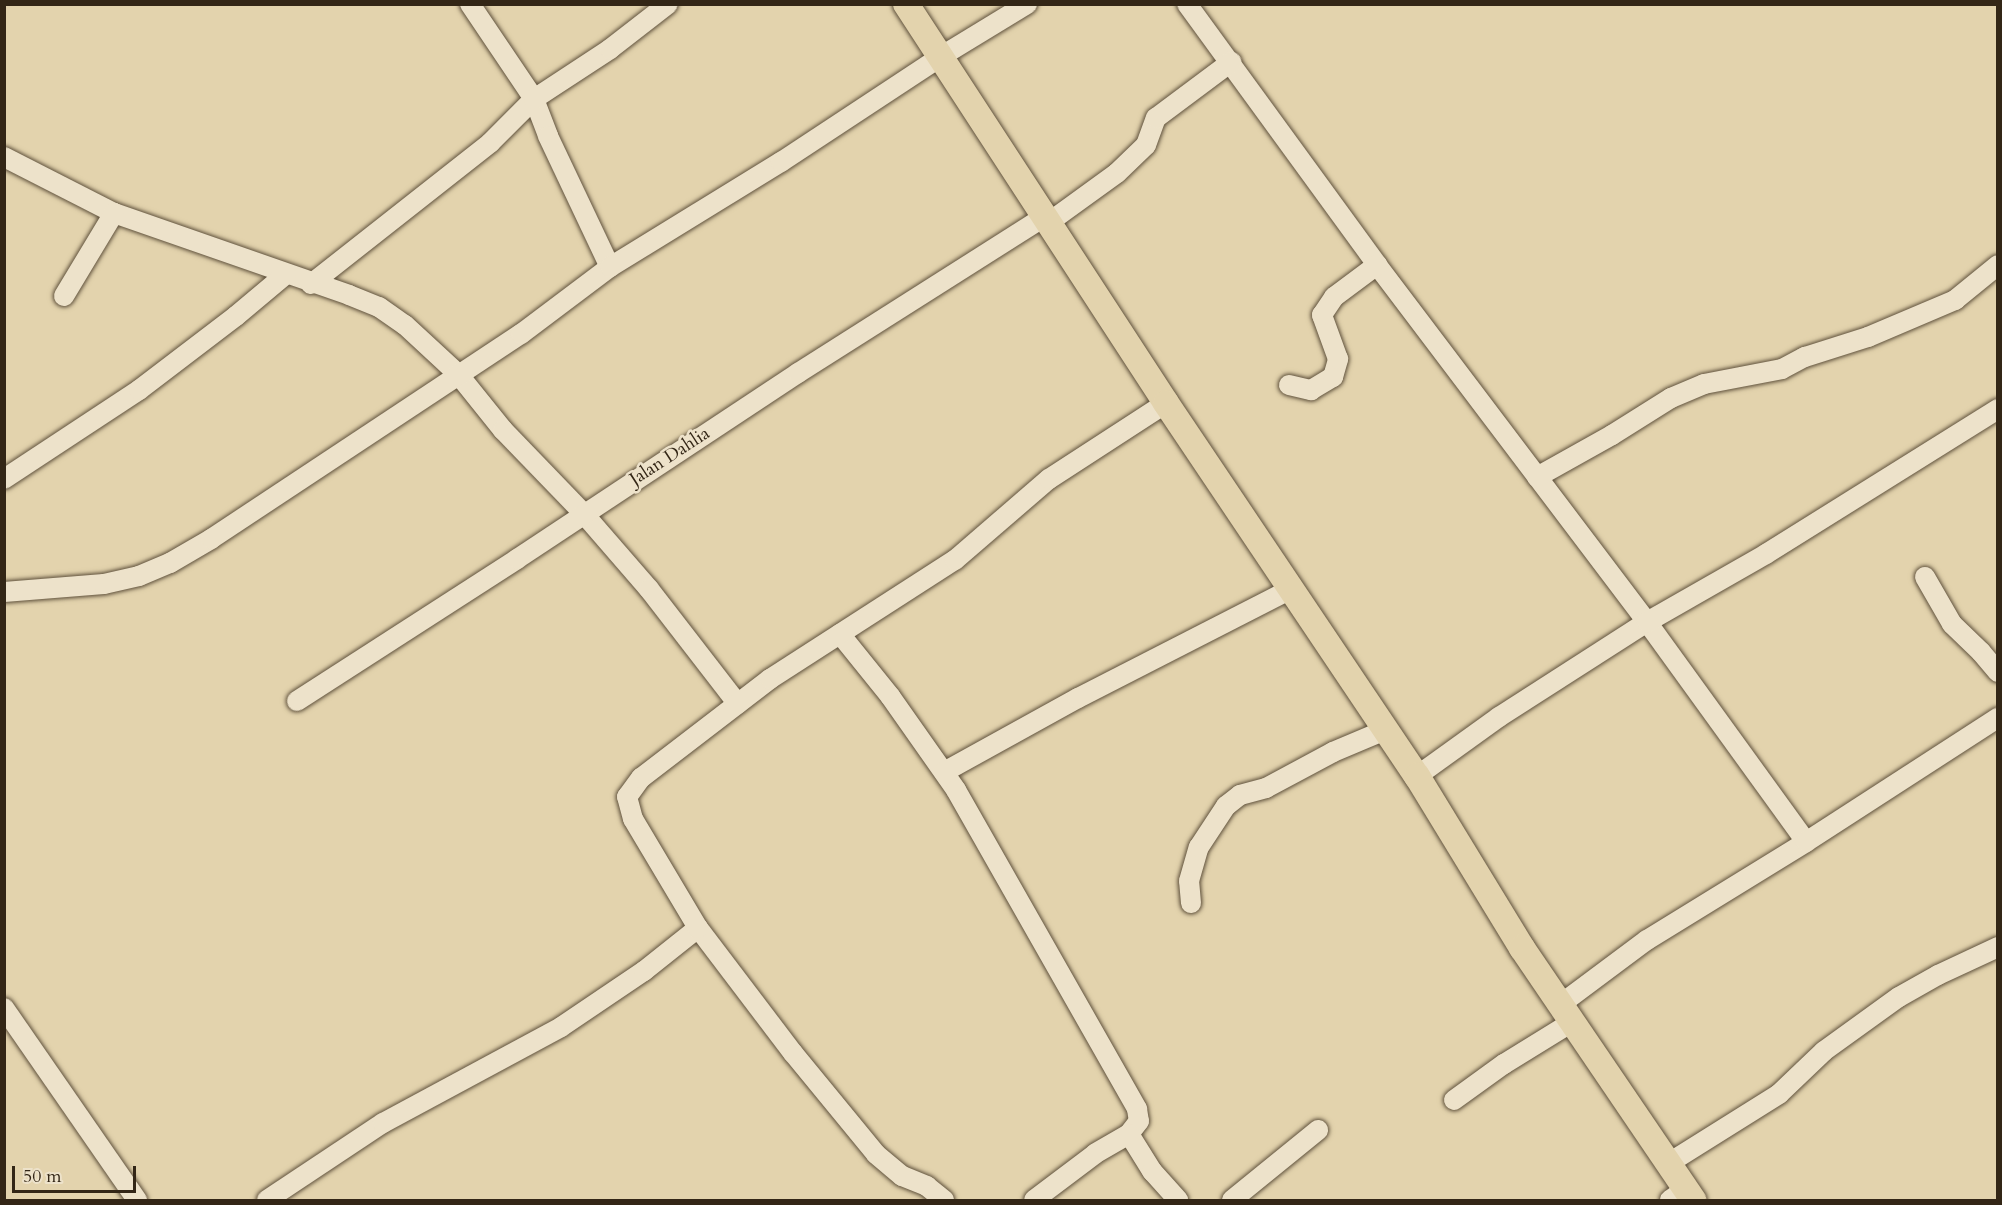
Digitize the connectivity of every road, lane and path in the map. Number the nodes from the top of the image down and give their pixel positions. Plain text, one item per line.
1 (470, 4) edge
2 (668, 4) edge
3 (906, 4) edge
4 (1027, 4) edge
5 (1187, 4) edge
6 (940, 57) junction
7 (1231, 62) junction
8 (534, 99) junction
9 (4, 157) edge
10 (114, 213) junction
11 (1046, 220) junction
12 (1377, 265) junction
13 (1998, 265) edge
14 (610, 267) junction
15 (286, 274) junction
16 (311, 284) junction
17 (64, 296) dead end
18 (458, 374) junction
19 (1289, 385) dead end
20 (1166, 403) junction
21 (1998, 409) edge
22 (1537, 477) junction
23 (4, 479) edge
24 (584, 514) junction
25 (1925, 577) dead end
26 (1291, 589) junction
27 (4, 592) edge
28 (1647, 622) junction
29 (840, 634) junction
30 (1998, 672) edge
31 (297, 701) dead end
32 (738, 704) junction
33 (1998, 718) edge
34 (1385, 730) junction
35 (944, 772) junction
36 (1417, 776) junction
37 (1806, 842) junction
38 (1191, 903) dead end
39 (698, 928) junction
40 (1997, 947) edge
41 (4, 1008) edge
42 (1567, 1013) junction
43 (1454, 1100) dead end
44 (1318, 1130) dead end
45 (1129, 1134) junction
46 (1669, 1163) junction
47 (1683, 1197) edge
48 (137, 1200) edge
49 (267, 1200) edge
50 (944, 1200) edge
51 (1034, 1200) edge
52 (1178, 1200) edge
53 (1232, 1200) edge

1 - 8 street
2 - 8 street
3 - 6 main road
4 - 6 street
5 - 7 street
6 - 11 main road
6 - 14 street
7 - 11 street, Jalan Dahlia
7 - 12 street
8 - 14 street
8 - 16 street
9 - 10 street
10 - 15 street
10 - 17 street
11 - 20 main road
11 - 24 street, Jalan Dahlia
12 - 19 street
12 - 22 street
13 - 22 street
14 - 18 street
15 - 16 street
15 - 23 street
16 - 18 street
18 - 24 street
18 - 27 street
20 - 26 main road
20 - 29 street
21 - 28 street
22 - 28 street
24 - 31 street, Jalan Dahlia
24 - 32 street
25 - 30 street
26 - 34 main road
26 - 35 street
28 - 36 street
28 - 37 street
29 - 32 street
29 - 35 street
32 - 39 street
33 - 37 street
34 - 36 main road
34 - 38 street
35 - 45 street
36 - 42 main road
37 - 42 street
39 - 49 street
39 - 50 street
40 - 46 street
41 - 48 street
42 - 43 street
42 - 46 main road
44 - 53 street
45 - 51 street
45 - 52 street
46 - 47 main road

